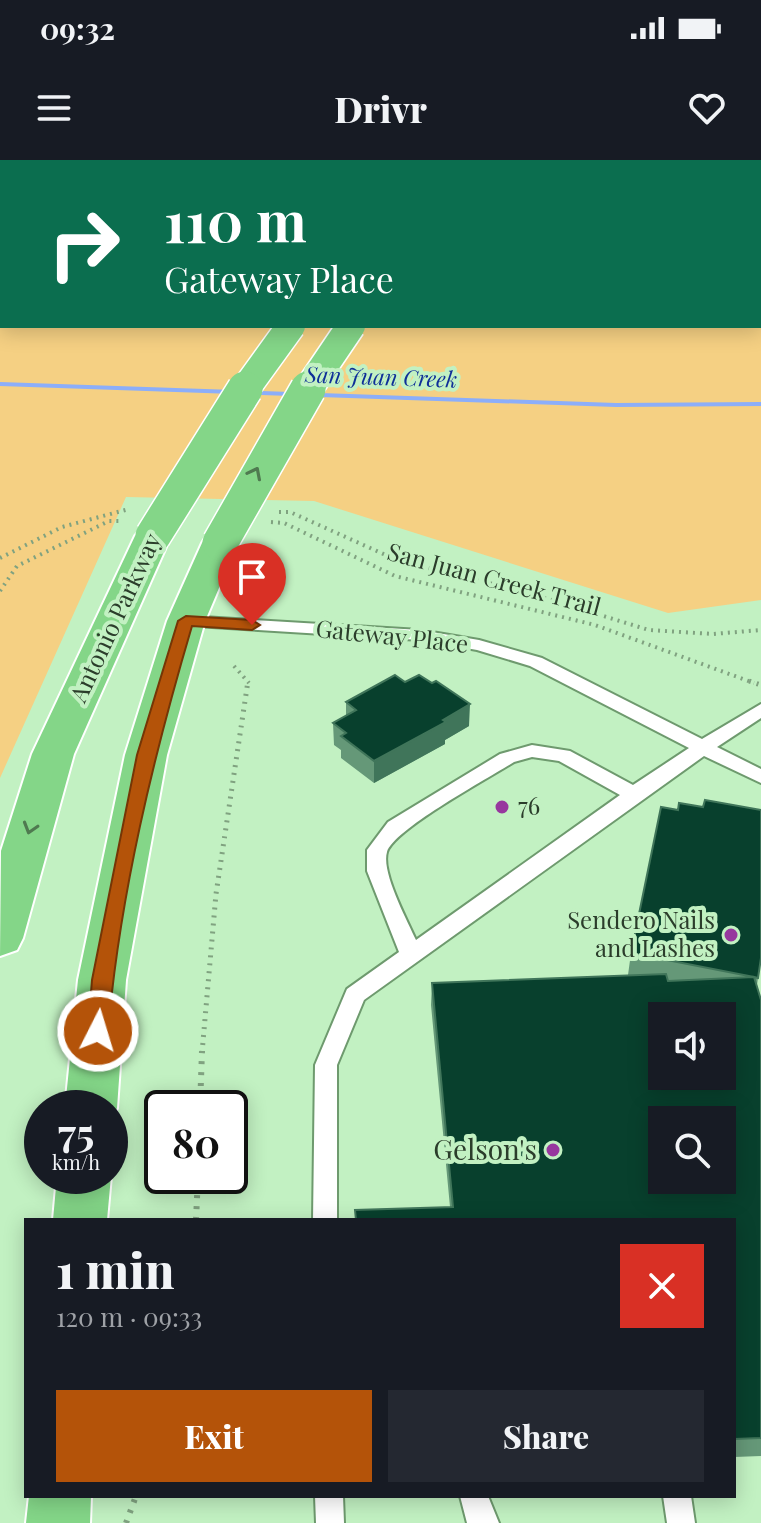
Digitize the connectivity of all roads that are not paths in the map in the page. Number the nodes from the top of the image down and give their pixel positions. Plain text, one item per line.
1 (289, 328) edge
2 (350, 328) edge
3 (142, 528) junction
4 (186, 621) junction
5 (761, 710) edge
6 (704, 747) junction
7 (761, 777) edge
8 (634, 794) junction
9 (0, 938) edge
10 (411, 955) junction
11 (93, 1090) edge
12 (82, 1194) edge
13 (80, 1218) edge
14 (325, 1218) edge
15 (60, 1498) edge
16 (329, 1498) edge
17 (474, 1498) edge
18 (677, 1498) edge
19 (58, 1523) edge
20 (330, 1523) edge
21 (485, 1523) edge
22 (681, 1523) edge

1 - 3 highway, Antonio Parkway, bridge
4 -> 2 highway, bridge
3 - 4 highway
3 -> 9 highway, Antonio Parkway
4 - 6 lane, Gateway Place
4 - 11 highway
5 - 6 lane
6 - 7 lane, Gateway Place
6 - 8 lane
8 - 10 lane
8 - 10 lane
10 - 14 lane
12 - 13 highway
15 - 19 highway
16 - 20 lane
17 - 21 lane
18 - 22 lane

